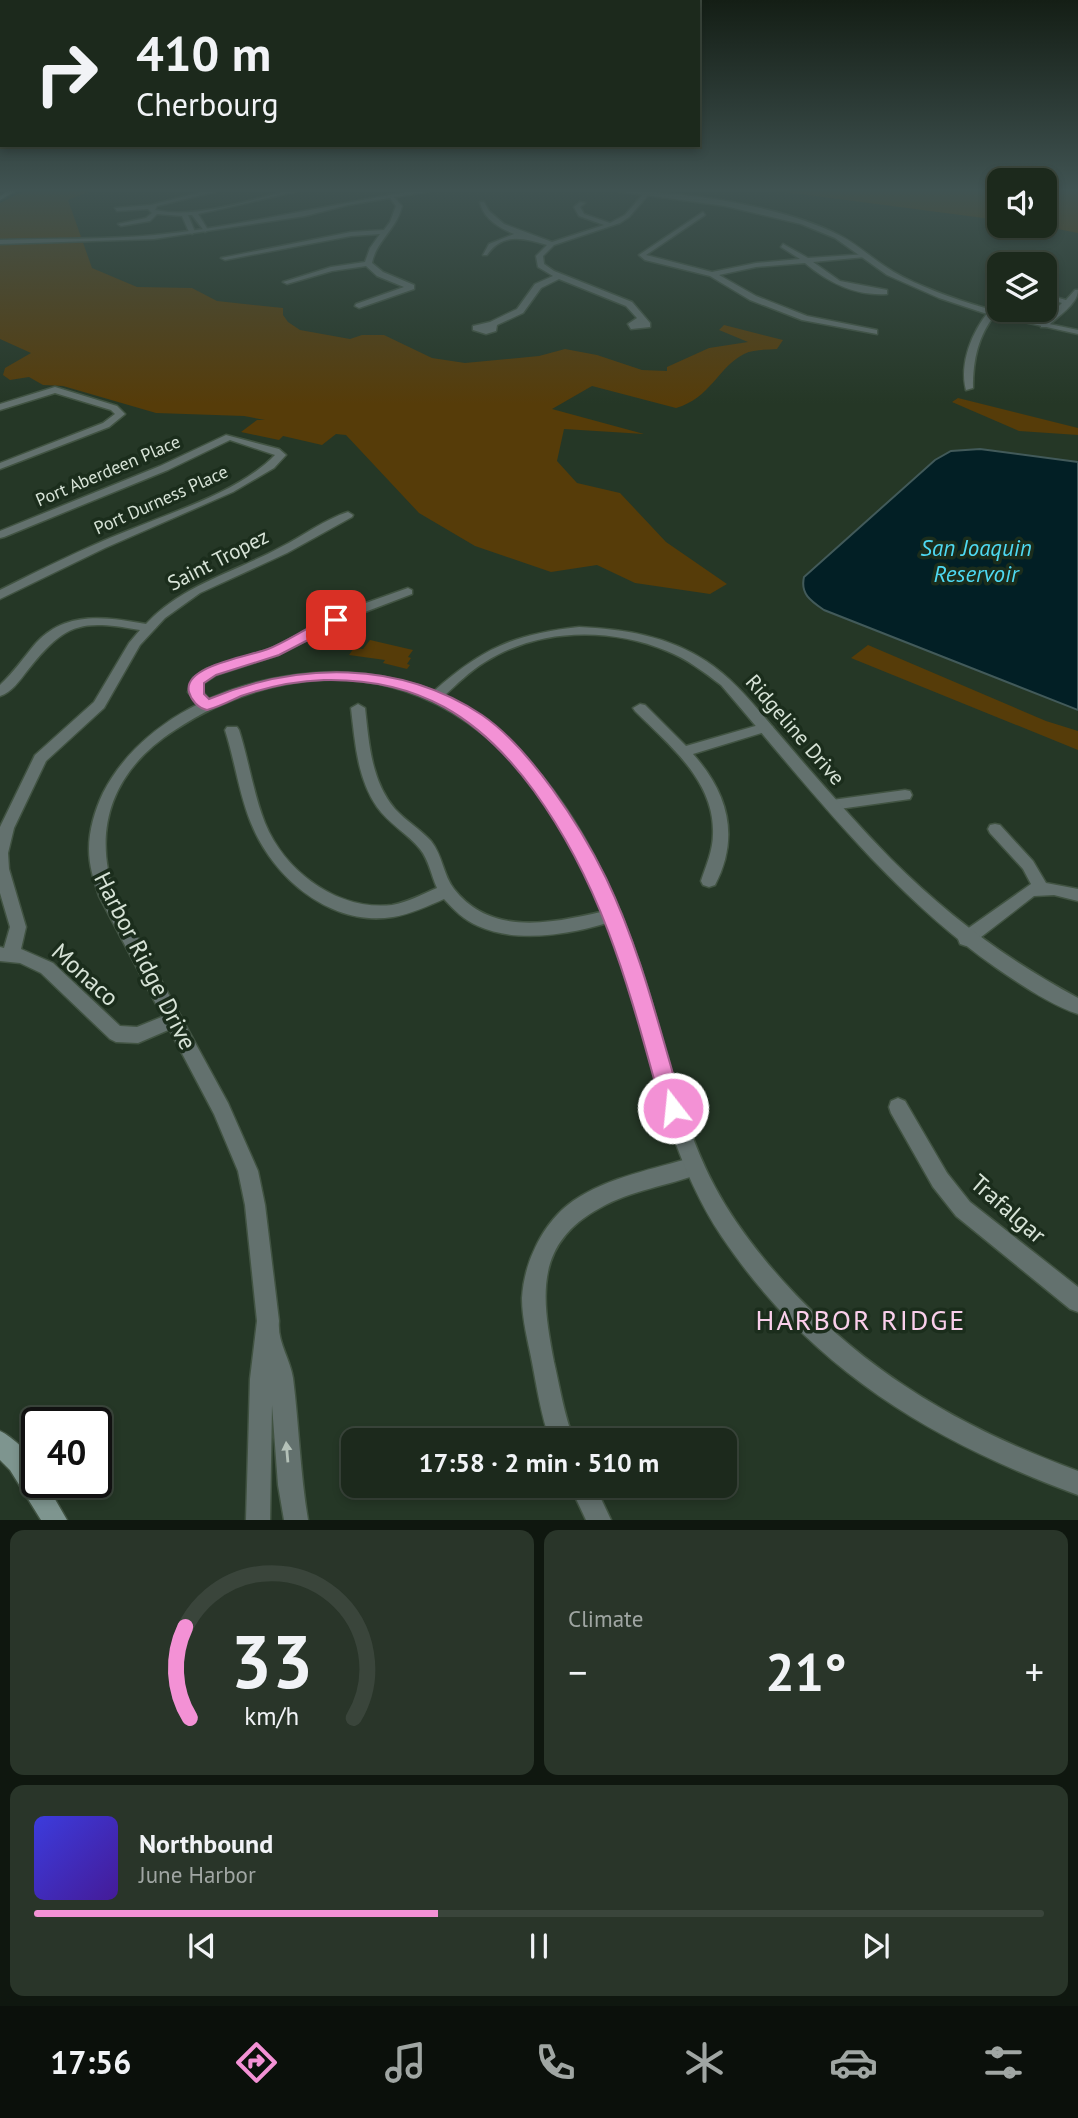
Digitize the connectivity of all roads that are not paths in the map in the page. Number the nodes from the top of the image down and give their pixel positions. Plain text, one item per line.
1 (540, 262) edge
2 (660, 262) edge
3 (787, 262) edge
4 (810, 262) edge
5 (876, 262) edge
6 (368, 264) joint
7 (712, 274) junction
8 (561, 276) junction
9 (287, 282) dead end
10 (1077, 286) edge
11 (884, 292) dead end
12 (1057, 300) edge
13 (1069, 303) junction
14 (359, 306) dead end
15 (987, 311) edge
16 (987, 318) edge
17 (640, 320) dead end
18 (1031, 322) edge
19 (493, 324) dead end
20 (1044, 325) junction
21 (874, 332) dead end
22 (1078, 332) edge
23 (969, 388) dead end
24 (0, 407) edge
25 (229, 437) joint
26 (0, 466) edge
27 (348, 514) dead end
28 (0, 536) edge
29 (408, 592) dead end
30 (0, 594) edge
31 (146, 628) junction
32 (0, 692) edge
33 (437, 695) junction
34 (207, 705) junction
35 (358, 708) dead end
36 (640, 708) dead end
37 (766, 727) junction
38 (232, 730) dead end
39 (682, 752) junction
40 (905, 795) dead end
41 (832, 805) junction
42 (995, 829) dead end
43 (709, 881) dead end
44 (1041, 888) junction
45 (447, 891) junction
46 (1078, 894) edge
47 (614, 915) junction
48 (966, 939) junction
49 (5, 954) edge
50 (1078, 1007) edge
51 (174, 1020) junction
52 (898, 1107) dead end
53 (694, 1166) junction
54 (1078, 1301) edge
55 (268, 1336) junction
56 (558, 1428) edge
57 (0, 1443) edge
58 (1078, 1483) edge
59 (588, 1498) edge
60 (55, 1520) edge
61 (258, 1520) edge
62 (296, 1520) edge
63 (599, 1520) edge

1 - 8 street
2 - 7 street
3 - 7 street
4 - 11 street
5 - 15 street
6 - 9 street
6 - 14 street
7 - 21 street
8 - 17 street
8 - 19 street
10 - 13 street
12 - 13 street
13 - 20 street
16 - 23 street
18 - 20 street
20 - 22 street
24 - 26 street
25 - 28 street, Port Aberdeen Place
25 - 30 street, Port Durness Place
27 - 31 street, Saint Tropez
29 - 34 street
31 - 32 street
31 - 49 street, Saint Tropez
33 - 34 street, Harbor Ridge Drive
33 - 37 street, Ridgeline Drive
33 - 47 street, Harbor Ridge Drive
34 - 51 street, Harbor Ridge Drive
35 - 45 street
36 - 39 street
37 - 39 street
37 - 41 street, Ridgeline Drive
38 - 45 street
39 - 43 street
40 - 41 street
41 - 48 street, Ridgeline Drive
42 - 44 street
44 - 46 street
44 - 48 street
45 - 47 street
47 - 53 street, Harbor Ridge Drive
48 - 50 street, Ridgeline Drive
49 - 51 street, Monaco
51 - 55 street, Harbor Ridge Drive
52 - 54 street, Trafalgar
53 - 56 street
53 - 58 street, Harbor Ridge Drive
55 - 61 street, Harbor Ridge Drive
62 -> 55 street, Harbor Ridge Drive
57 - 60 main road
59 - 63 street

